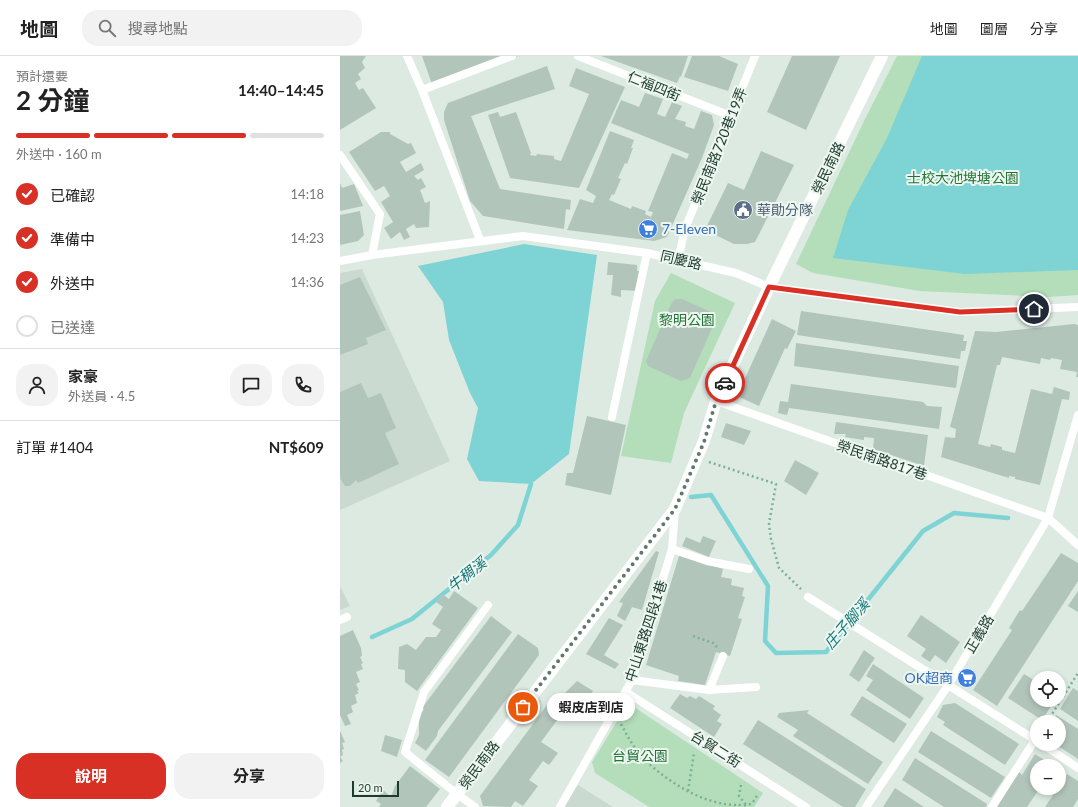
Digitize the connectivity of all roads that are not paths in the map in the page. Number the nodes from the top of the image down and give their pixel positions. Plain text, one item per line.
1 (407, 56) edge
2 (512, 56) edge
3 (578, 56) edge
4 (755, 56) edge
5 (882, 56) edge
6 (422, 90) junction
7 (731, 116) junction
8 (340, 155) edge
9 (480, 240) junction
10 (647, 253) junction
11 (372, 255) junction
12 (678, 260) junction
13 (340, 261) edge
14 (769, 287) junction
15 (1078, 307) edge
16 (716, 401) junction
17 (1078, 415) edge
18 (612, 417) dead end
19 (675, 509) junction
20 (1048, 518) junction
21 (1078, 545) edge
22 (672, 549) junction
23 (749, 569) dead end
24 (808, 597) road end
25 (488, 605) dead end
26 (723, 656) road end
27 (632, 680) junction
28 (949, 684) junction
29 (756, 686) dead end
30 (709, 690) junction
31 (626, 692) junction
32 (1030, 736) edge
33 (1031, 751) edge
34 (1053, 751) edge
35 (1078, 768) edge
36 (457, 794) junction
37 (447, 807) edge
38 (475, 807) edge
39 (560, 807) edge
40 (806, 807) edge
41 (866, 807) edge
42 (992, 807) edge

1 - 6 lane
2 - 6 lane
3 - 7 lane, 仁福四街
4 - 7 lane, 榮民南路720巷19弄
5 - 14 street, 榮民南路
6 - 9 lane
7 - 12 lane, 榮民南路720巷19弄
8 - 11 lane
9 - 10 lane, 同慶路
9 - 11 lane, 同慶路
10 - 12 lane, 同慶路
10 - 18 lane
11 - 13 lane, 同慶路
12 - 14 lane, 同慶路
14 - 15 lane, 同慶路
14 - 16 street, 榮民南路
16 - 19 street, 榮民南路
16 - 20 lane, 榮民南路817巷
17 - 20 lane, 正義路
19 - 22 lane, 中山東路四段1巷
19 - 36 street, 榮民南路
20 - 21 lane
20 - 28 lane, 正義路
22 - 23 lane
22 - 27 lane, 中山東路四段1巷
24 - 28 lane
25 - 36 lane
26 - 30 lane
27 - 30 lane
27 - 31 lane, 中山東路四段1巷
28 - 32 lane
28 - 41 lane, 正義路
29 - 30 lane
31 - 39 lane, 中山東路四段1巷
31 - 40 lane, 台貿二街
33 - 42 lane
34 - 35 lane
36 - 37 street, 榮民南路
36 - 38 lane

